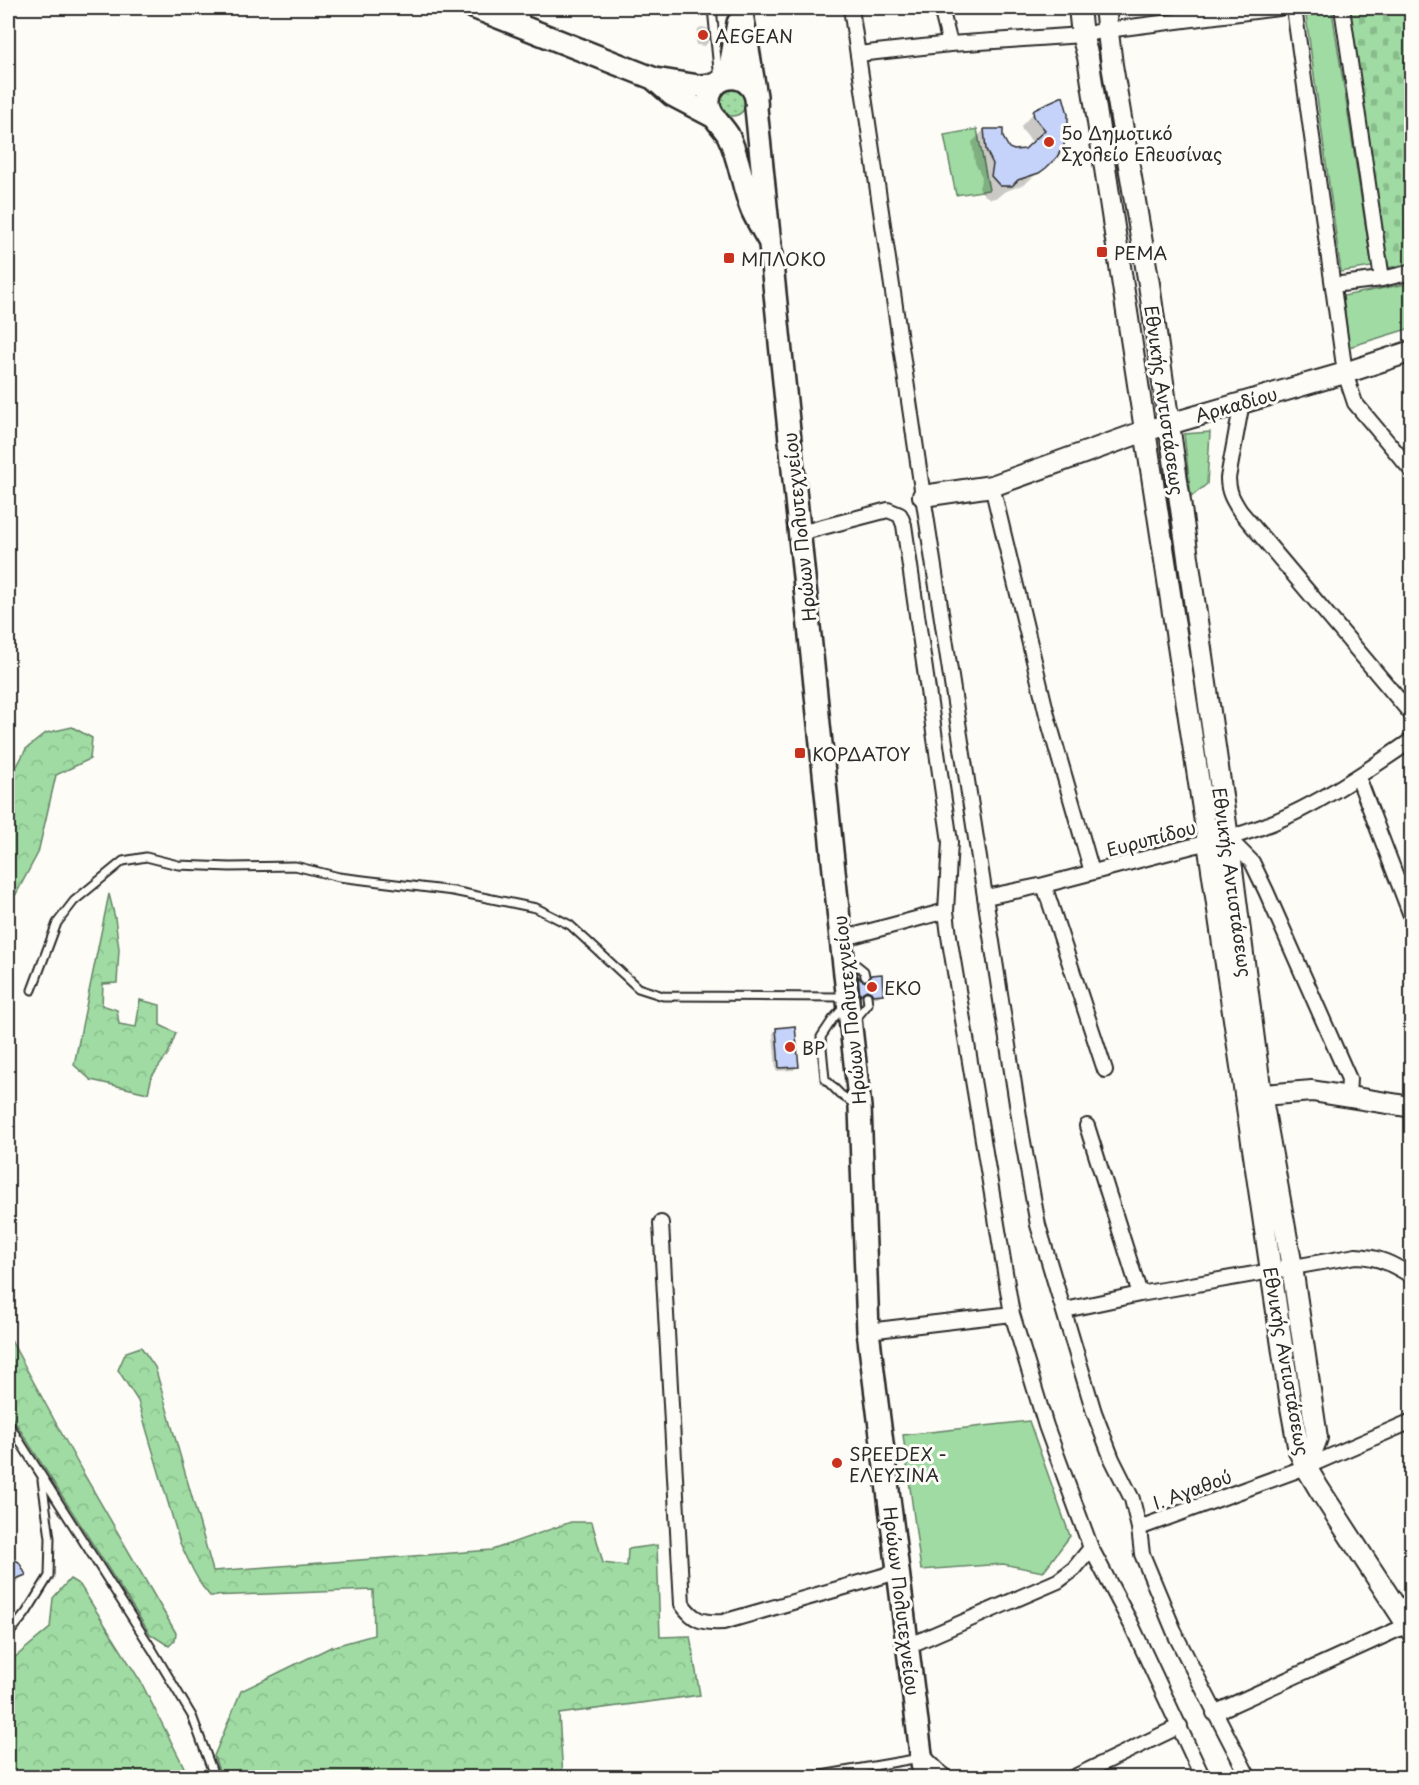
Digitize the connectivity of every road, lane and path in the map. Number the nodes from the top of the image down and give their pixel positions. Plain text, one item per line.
1 (476, 8) edge
2 (712, 8) edge
3 (741, 8) edge
4 (851, 8) edge
5 (941, 8) edge
6 (1078, 8) edge
7 (1105, 8) edge
8 (1279, 8) edge
9 (1294, 8) edge
10 (1342, 8) edge
11 (521, 17) edge
12 (1107, 30) junction
13 (1082, 35) junction
14 (950, 44) junction
15 (858, 54) junction
16 (655, 79) junction
17 (721, 82) junction
18 (756, 102) junction
19 (717, 119) junction
20 (770, 243) junction
21 (1412, 272) edge
22 (1382, 279) junction
23 (1333, 285) junction
24 (1412, 351) edge
25 (1345, 373) junction
26 (1242, 402) junction
27 (1168, 424) junction
28 (1145, 431) junction
29 (1412, 471) edge
30 (992, 486) junction
31 (924, 495) junction
32 (800, 533) junction
33 (1412, 716) edge
34 (1412, 740) edge
35 (1358, 777) junction
36 (1228, 838) junction
37 (1208, 842) junction
38 (1092, 872) junction
39 (1044, 885) junction
40 (986, 897) junction
41 (946, 911) junction
42 (1412, 918) edge
43 (842, 949) junction
44 (865, 976) dead end
45 (32, 990) dead end
46 (853, 1005) junction
47 (1105, 1070) dead end
48 (1348, 1095) junction
49 (1253, 1096) junction
50 (860, 1107) junction
51 (1412, 1107) edge
52 (1087, 1126) dead end
53 (661, 1223) dead end
54 (1292, 1267) junction
55 (1271, 1272) junction
56 (1412, 1276) edge
57 (1140, 1294) junction
58 (1065, 1310) junction
59 (1012, 1314) junction
60 (868, 1331) junction
61 (1412, 1421) edge
62 (8, 1424) edge
63 (1306, 1467) junction
64 (42, 1477) junction
65 (1139, 1528) junction
66 (1091, 1548) junction
67 (897, 1572) junction
68 (1410, 1627) edge
69 (8, 1635) edge
70 (908, 1646) junction
71 (1214, 1713) junction
72 (1180, 1726) junction
73 (922, 1768) edge
74 (215, 1778) edge
75 (804, 1778) edge
76 (941, 1778) edge
77 (1072, 1778) edge
78 (1203, 1778) edge
79 (1249, 1778) edge

1 - 11 main road
2 - 17 lane
3 - 17 main road, Ηρώων Πολυτεχνείου
3 - 18 main road, Ηρώων Πολυτεχνείου
4 - 15 street
5 - 14 street
6 - 13 street, Εθνικής Αντιστάσεως
7 - 12 street, Εθνικής Αντιστάσεως
8 - 12 street
9 - 23 street
10 - 22 street
11 - 16 main road
12 - 13 street
12 - 27 street, Εθνικής Αντιστάσεως
13 - 14 street
13 - 28 street, Εθνικής Αντιστάσεως
14 - 15 street
15 - 31 street
16 - 17 main road
16 - 19 main road
17 - 18 main road
17 - 19 main road, Ηρώων Πολυτεχνείου
18 - 19 main road
18 - 20 main road, Ηρώων Πολυτεχνείου
19 - 20 main road, Ηρώων Πολυτεχνείου
20 - 32 main road, Ηρώων Πολυτεχνείου
21 - 22 street
22 - 23 street
23 - 25 street
24 - 25 street, Αρκαδίου
25 - 26 street, Αρκαδίου
25 - 29 street
26 - 27 street, Αρκαδίου
26 - 33 street
27 - 28 street, Αρκαδίου
27 - 36 street, Εθνικής Αντιστάσεως
28 - 30 street, Αρκαδίου
28 - 37 street, Εθνικής Αντιστάσεως
30 - 31 street, Αρκαδίου
30 - 38 street
31 - 40 street
32 - 41 street
32 - 43 main road, Ηρώων Πολυτεχνείου
34 - 35 street, Ευρυπίδου
35 - 36 street, Ευρυπίδου
35 - 42 street
36 - 37 street, Ευρυπίδου
36 - 48 street
36 - 49 street, Εθνικής Αντιστάσεως
37 - 38 street, Ευρυπίδου
37 - 49 street, Εθνικής Αντιστάσεως
38 - 39 street, Ευρυπίδου
39 - 40 street, Ευρυπίδου
39 - 47 street
40 - 58 street
41 - 43 street
41 - 59 street
43 - 44 lane
43 - 46 main road, Ηρώων Πολυτεχνείου
45 - 46 lane
46 - 50 main road, Ηρώων Πολυτεχνείου
46 - 50 lane
48 - 49 street
48 - 51 street
49 - 54 street, Εθνικής Αντιστάσεως
49 - 55 street, Εθνικής Αντιστάσεως
50 - 60 main road, Ηρώων Πολυτεχνείου
52 - 57 street
53 - 67 street
54 - 55 street
54 - 56 street
54 - 63 street, Εθνικής Αντιστάσεως
55 - 57 street
55 - 63 street, Εθνικής Αντιστάσεως
57 - 58 street
58 - 65 street
59 - 60 street
59 - 66 street
60 - 67 main road, Ηρώων Πολυτεχνείου
61 - 63 street, Ι. Αγαθού
62 - 64 lane
63 - 65 street, Ι. Αγαθού
63 - 68 street
64 - 69 lane
64 - 74 lane
65 - 71 street, Ι. Αγαθού
66 - 70 street
66 - 72 street
67 - 70 main road, Ηρώων Πολυτεχνείου
68 - 71 street
70 - 73 main road, Ηρώων Πολυτεχνείου
71 - 79 street, Ι. Αγαθού
72 - 77 street
72 - 78 street
73 - 75 lane
73 - 76 street

